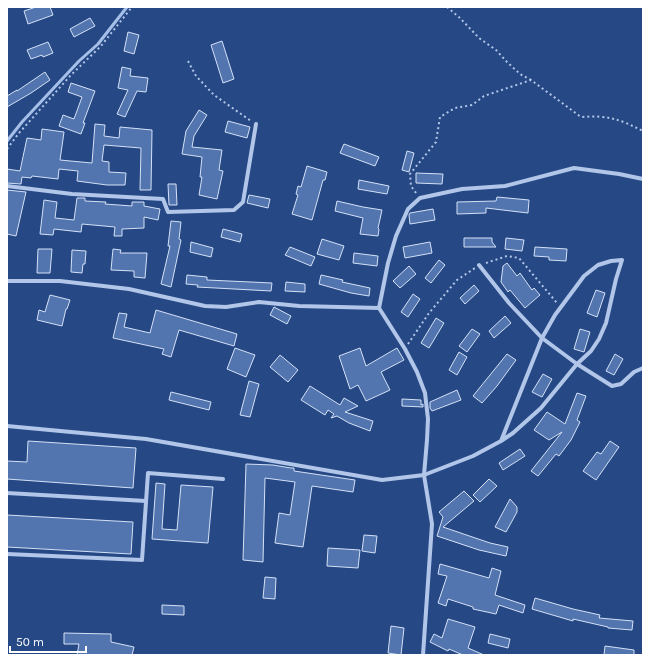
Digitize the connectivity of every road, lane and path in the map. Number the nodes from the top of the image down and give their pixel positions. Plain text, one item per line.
1 (132, 7) edge
2 (447, 7) edge
3 (188, 61) dead end
4 (531, 80) junction
5 (256, 124) joint
6 (643, 131) edge
7 (7, 150) edge
8 (643, 179) edge
9 (7, 186) edge
10 (420, 198) junction
11 (479, 265) junction
12 (7, 281) edge
13 (560, 307) junction
14 (379, 308) junction
15 (542, 338) junction
16 (405, 349) junction
17 (577, 364) junction
18 (643, 368) edge
19 (7, 426) edge
20 (501, 441) junction
21 (424, 475) junction
22 (223, 479) dead end
23 (7, 493) edge
24 (146, 501) junction
25 (7, 554) edge
26 (423, 655) edge

1 - 7 path
2 - 4 path
3 - 5 path
4 - 6 path
4 - 10 path
5 - 9 street
8 - 10 street
10 - 14 street
11 - 13 path
11 - 15 street
11 - 16 path
12 - 14 street
13 - 15 street
13 - 17 street
14 - 16 street
15 - 17 street
15 - 20 street
16 - 21 street
17 - 18 street
17 - 20 street
19 - 21 street
20 - 21 street
21 - 26 street
22 - 24 street
23 - 24 street
24 - 25 street

